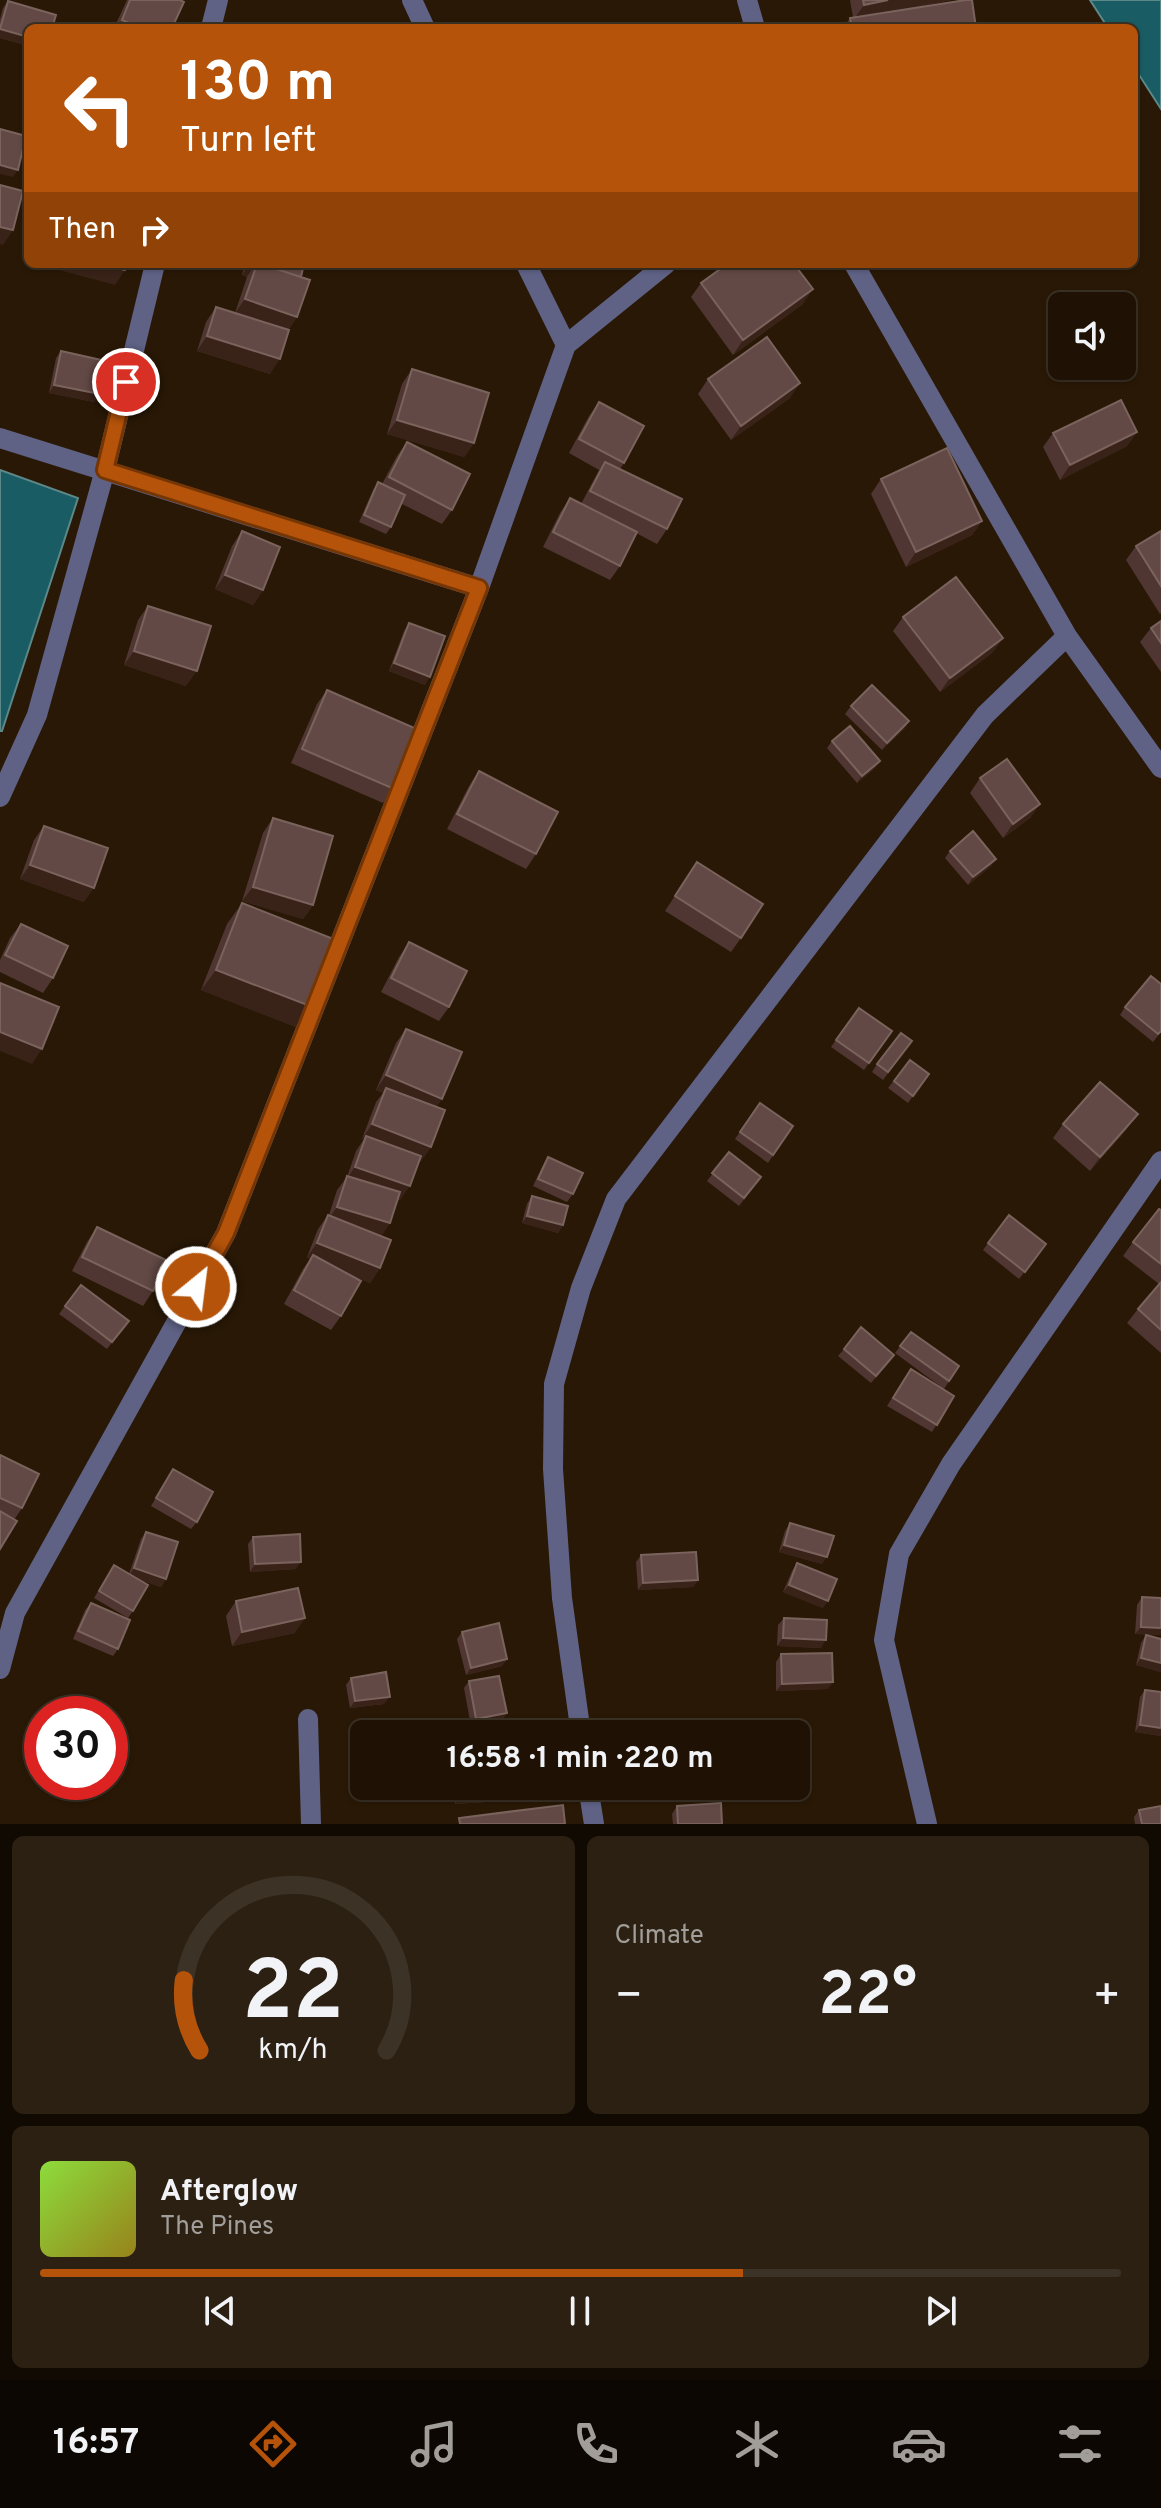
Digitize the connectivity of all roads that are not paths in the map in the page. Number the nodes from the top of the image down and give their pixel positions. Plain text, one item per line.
1 (218, 0) edge
2 (412, 0) edge
3 (747, 0) edge
4 (212, 24) edge
5 (423, 24) edge
6 (754, 24) edge
7 (154, 268) edge
8 (528, 268) edge
9 (661, 268) edge
10 (856, 268) edge
11 (566, 345) junction
12 (0, 438) edge
13 (105, 470) junction
14 (479, 588) junction
15 (1067, 636) junction
16 (1161, 768) edge
17 (0, 797) edge
18 (1161, 1161) edge
19 (0, 1669) edge
20 (308, 1719) dead end
21 (579, 1720) edge
22 (590, 1800) edge
23 (311, 1824) edge
24 (594, 1824) edge
25 (927, 1824) edge

1 - 4 street
2 - 5 street
3 - 6 street
7 - 13 street
8 - 11 street
9 - 11 street
10 - 15 street
11 - 14 street
12 - 13 street
13 - 14 street
13 - 17 street
14 - 19 street
15 - 16 street
15 - 21 street
18 - 25 street
20 - 23 street
22 - 24 street

